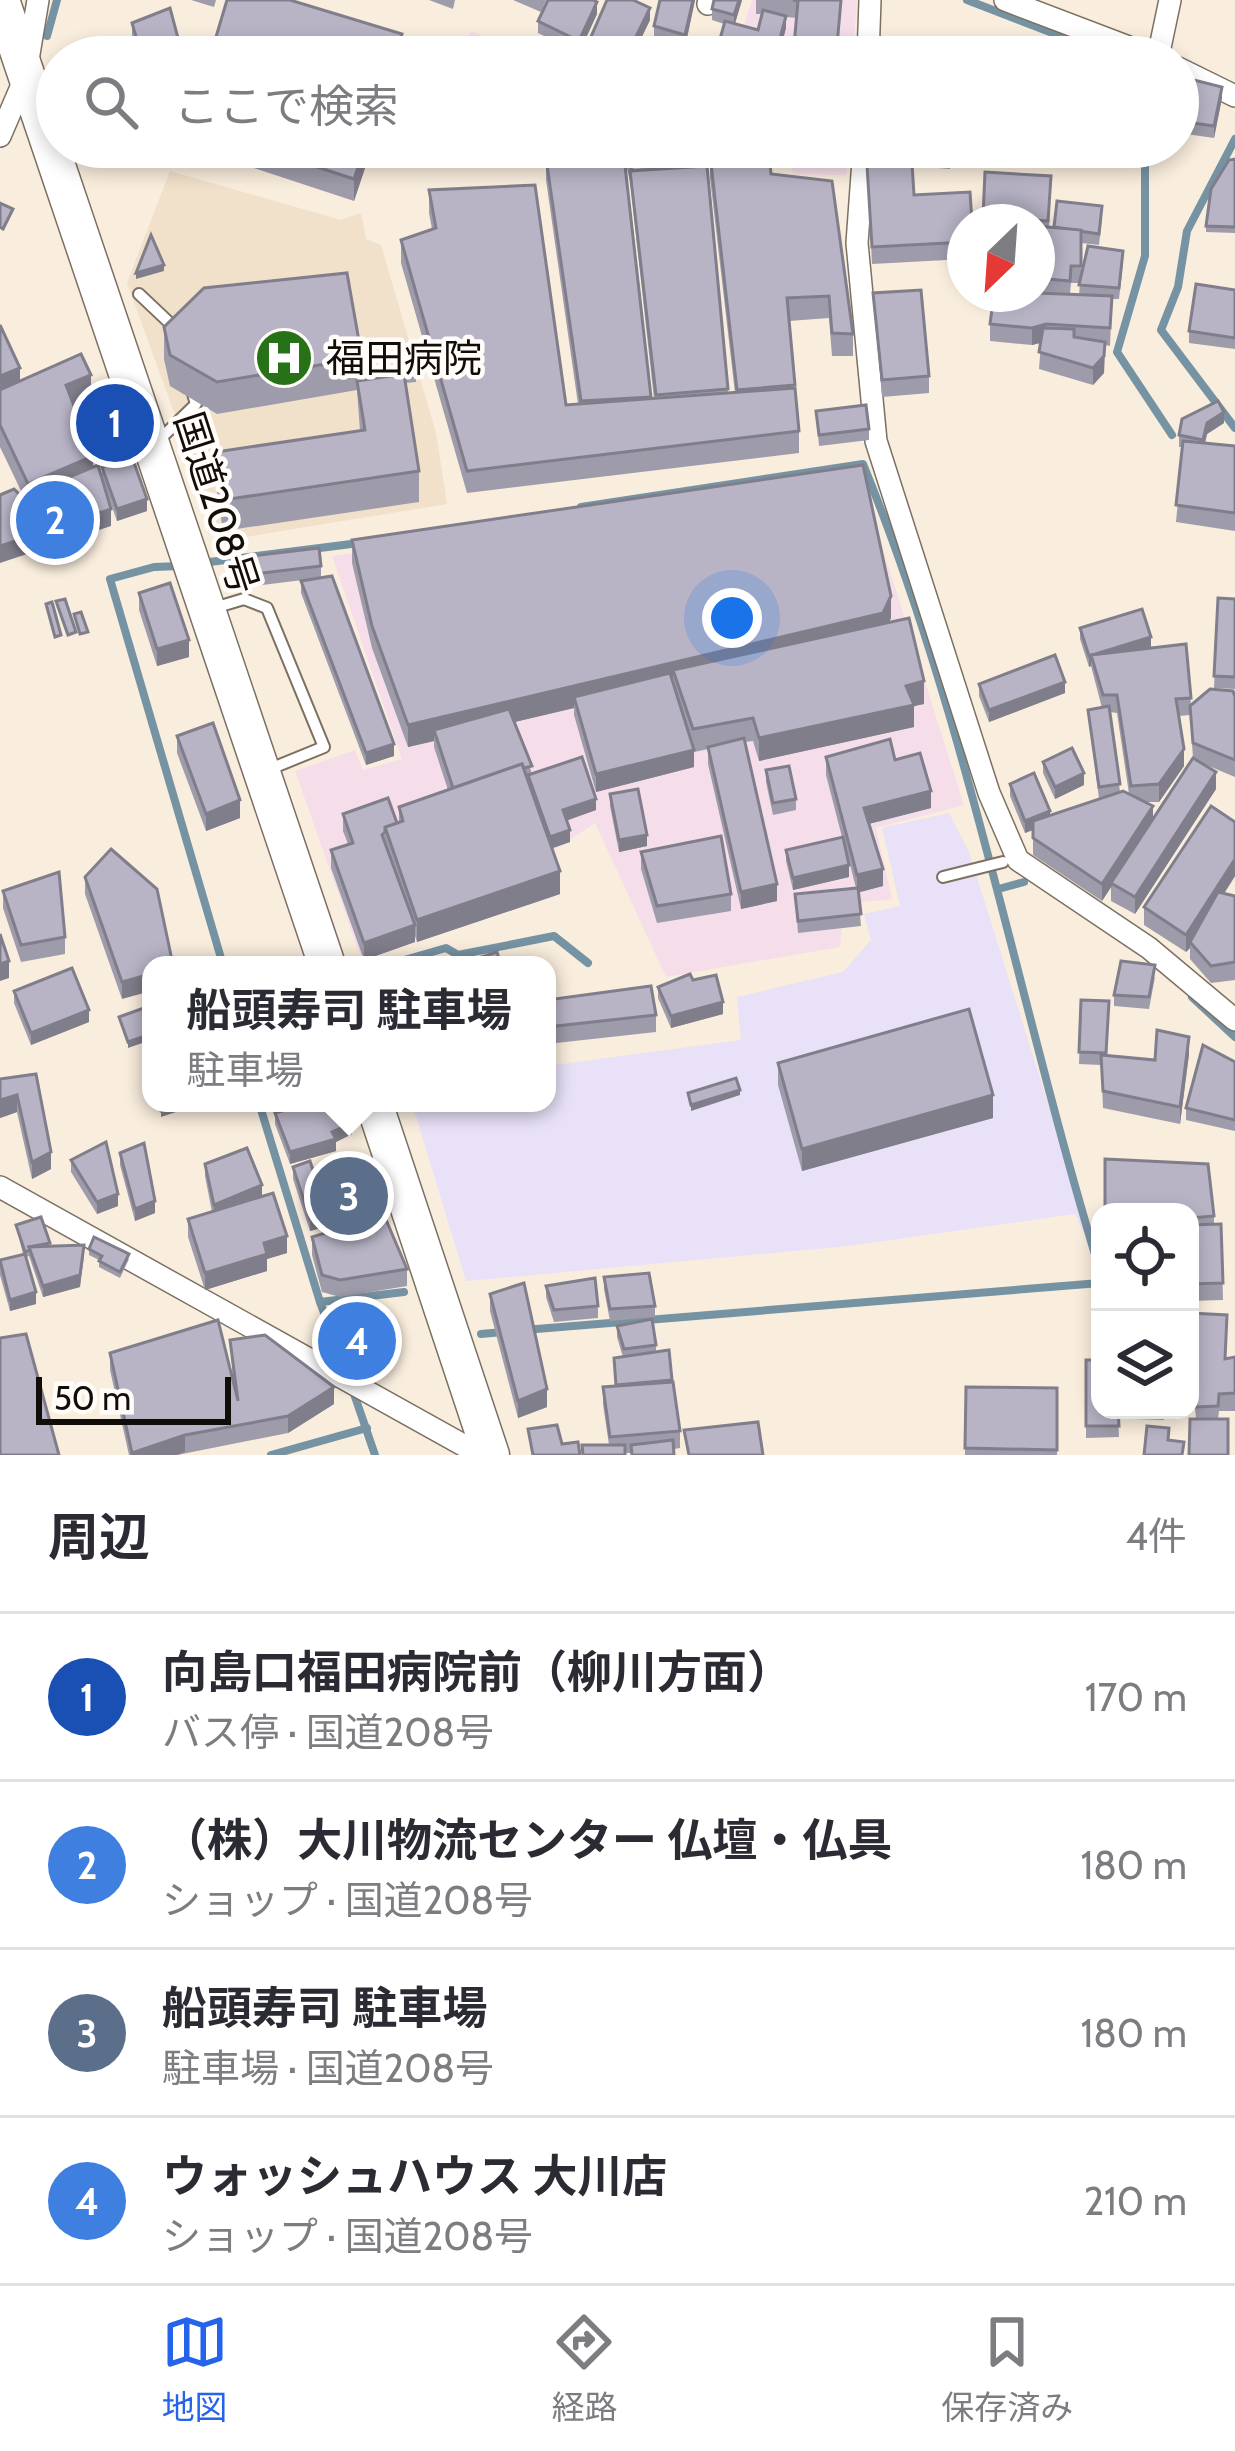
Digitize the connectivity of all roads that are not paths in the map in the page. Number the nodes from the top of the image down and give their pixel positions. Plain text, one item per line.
1 (2, 0) edge
2 (38, 0) edge
3 (870, 0) edge
4 (1005, 0) edge
5 (1170, 0) edge
6 (869, 36) edge
7 (1101, 36) edge
8 (1162, 36) edge
9 (25, 78) junction
10 (1199, 78) edge
11 (1235, 96) edge
12 (36, 110) edge
13 (0, 136) edge
14 (56, 168) edge
15 (862, 168) edge
16 (139, 294) dead end
17 (182, 349) edge
18 (187, 368) edge
19 (153, 446) junction
20 (207, 610) junction
21 (262, 772) junction
22 (1003, 862) dead end
23 (944, 877) dead end
24 (324, 956) edge
25 (1235, 1020) edge
26 (377, 1112) edge
27 (0, 1187) edge
28 (481, 1455) edge
29 (490, 1455) edge

1 - 9 highway, 国道208号
2 - 9 street
3 - 6 street
4 - 7 street
5 - 8 street
9 - 12 highway, 国道208号
9 - 13 street
10 - 11 street
14 - 19 highway, 国道208号
15 - 25 street
16 - 17 lane
18 - 19 lane
19 - 20 highway, 国道208号
20 - 21 highway, 国道208号
20 - 21 lane
21 - 24 highway, 国道208号
22 - 23 lane
26 - 29 highway
27 - 28 street

